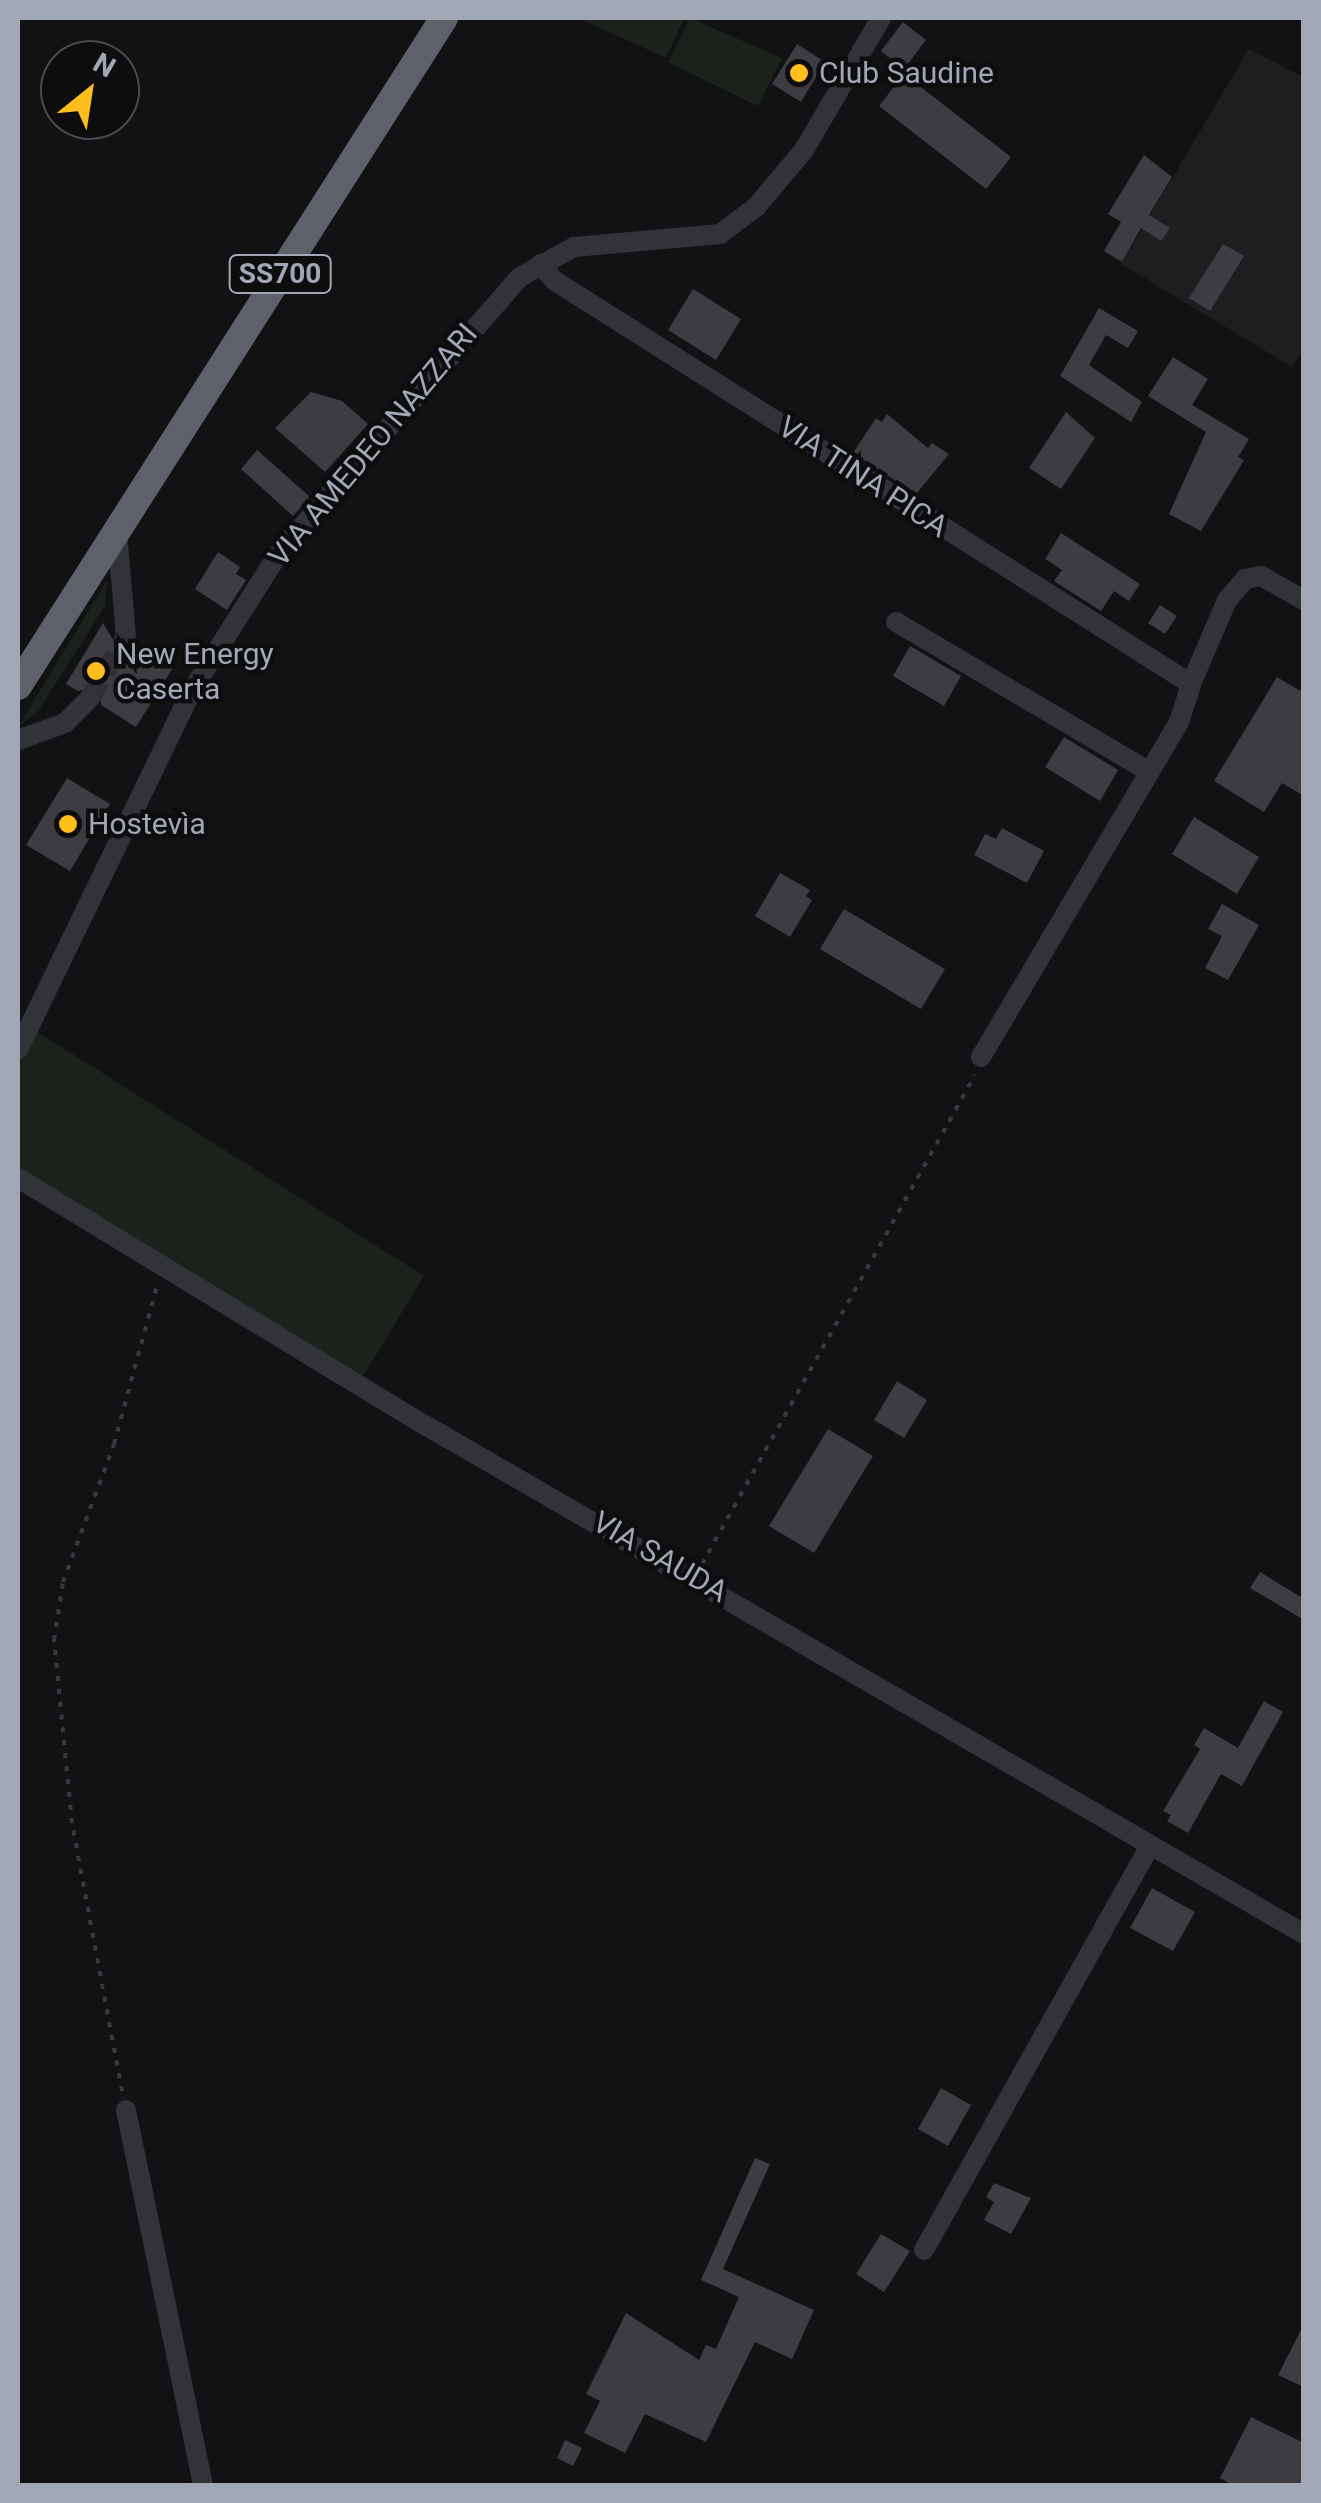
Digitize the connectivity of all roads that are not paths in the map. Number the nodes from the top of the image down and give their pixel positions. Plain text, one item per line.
1 (444, 18) edge
2 (881, 18) edge
3 (540, 264) junction
4 (117, 530) junction
5 (1304, 600) edge
6 (896, 622) dead end
7 (126, 637) tunnel mouth
8 (1191, 684) junction
9 (18, 686) edge
10 (90, 698) tunnel mouth
11 (18, 740) edge
12 (1148, 771) junction
13 (18, 1050) edge
14 (981, 1057) road end
15 (18, 1178) edge
16 (1150, 1846) junction
17 (1304, 1934) edge
18 (126, 2110) road end
19 (924, 2250) dead end
20 (203, 2486) edge

1 - 4 highway, SS700
2 - 3 street, VIA AMEDEO NAZZARI
3 - 8 street, VIA TINA PICA
3 - 13 street, VIA AMEDEO NAZZARI
4 - 7 street
4 - 9 highway, SS700
5 - 8 street
6 - 12 street
8 - 12 street
10 - 11 street
12 - 14 street
15 - 16 street, VIA SAUDA
16 - 17 street, VIA SAUDA
16 - 19 street
18 - 20 street

